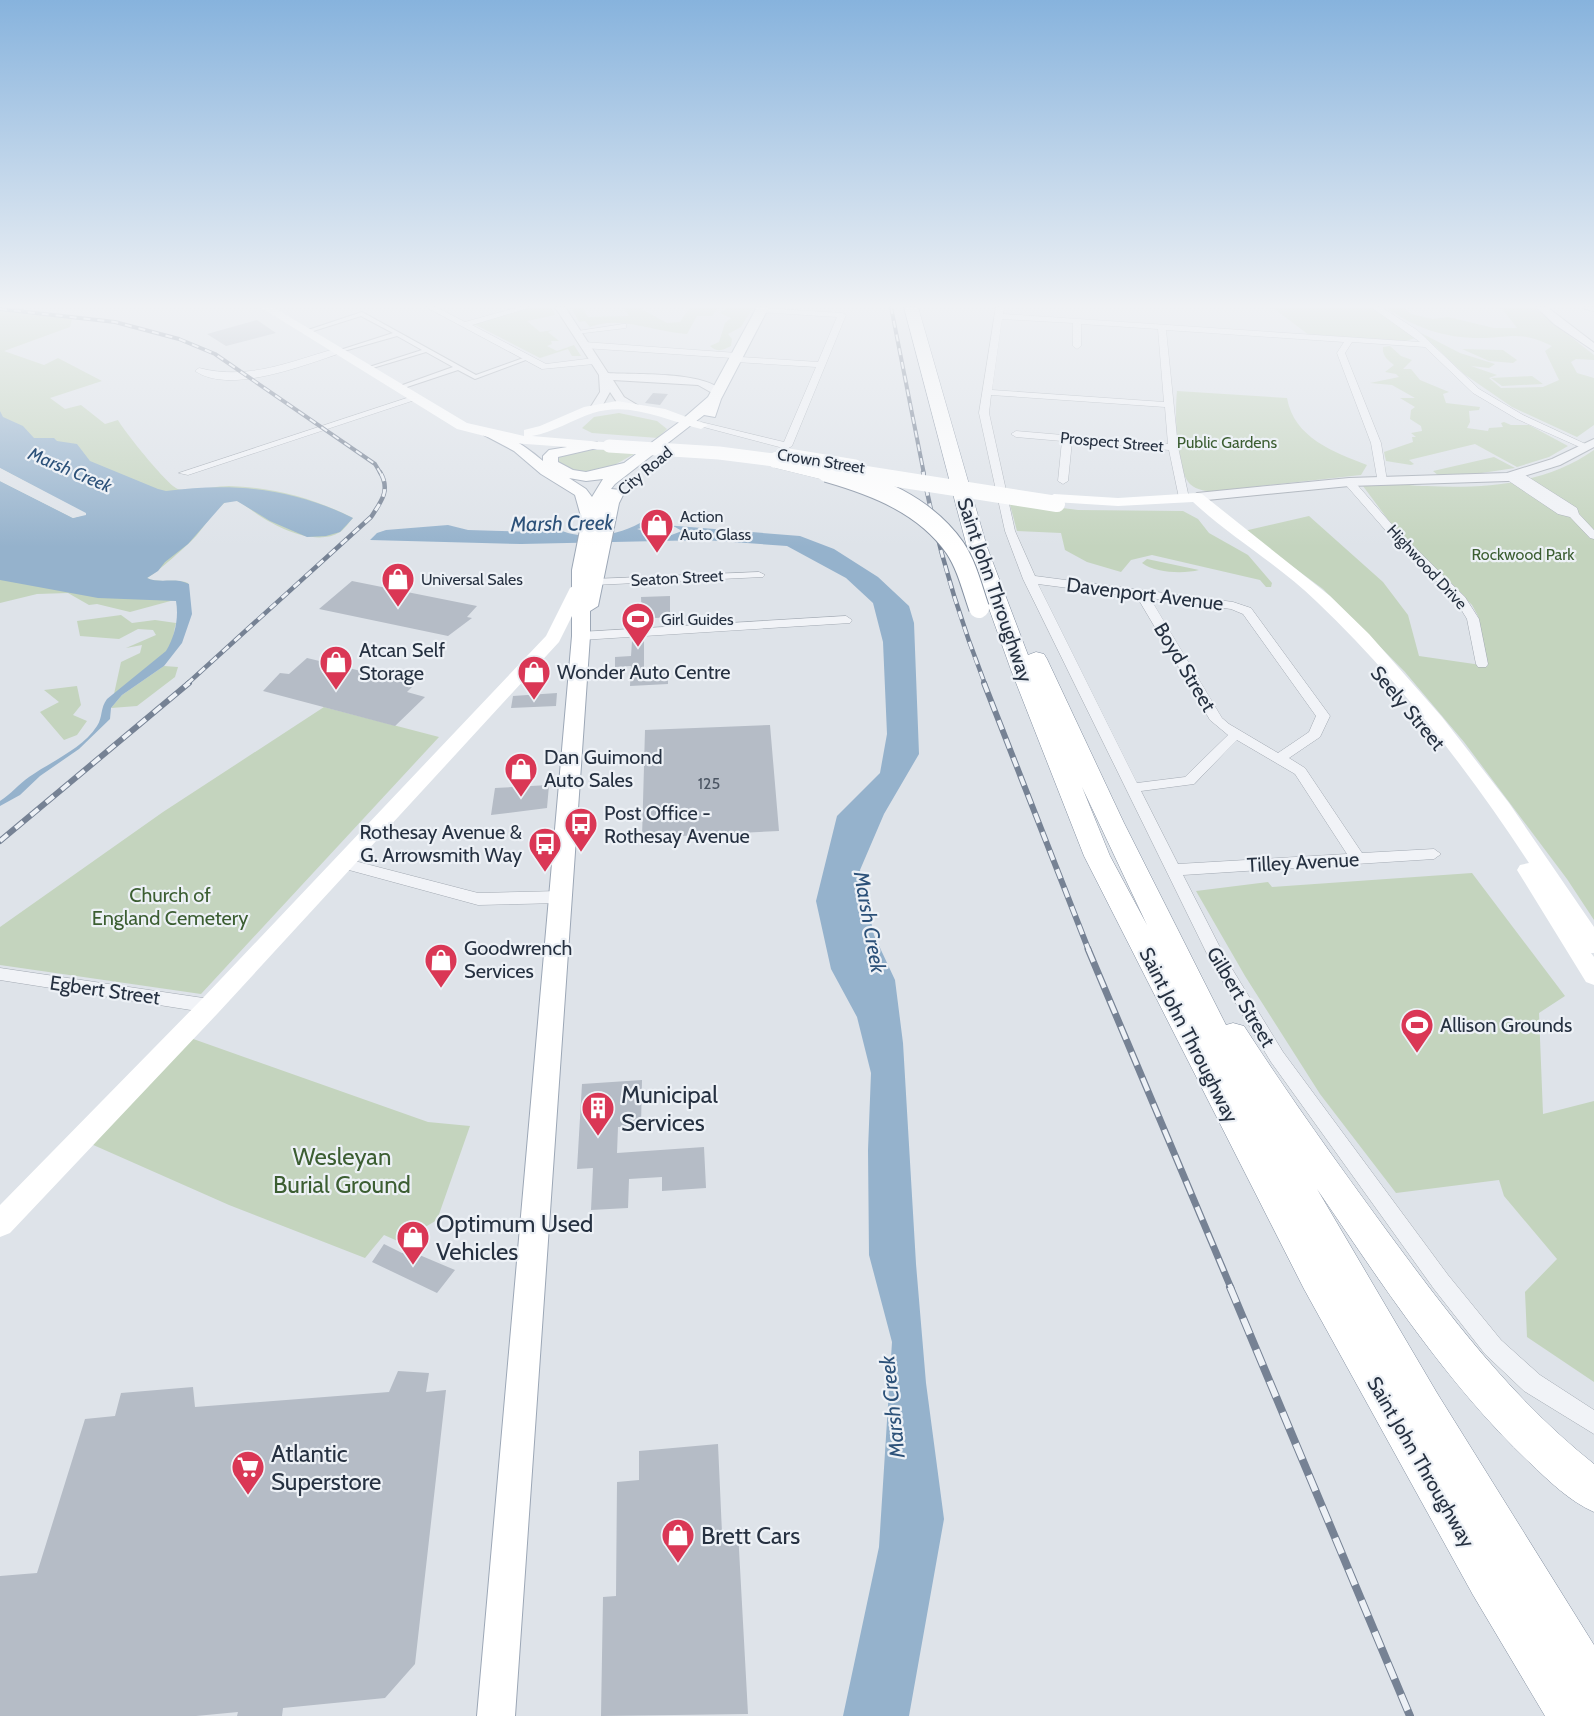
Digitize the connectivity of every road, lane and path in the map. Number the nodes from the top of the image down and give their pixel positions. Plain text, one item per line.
1 (604, 387) edge
2 (611, 387) edge
3 (713, 387) edge
4 (720, 387) edge
5 (810, 387) edge
6 (933, 387) edge
7 (945, 387) edge
8 (987, 387) edge
9 (1168, 387) edge
10 (1354, 387) edge
11 (1472, 387) edge
12 (399, 388) edge
13 (986, 392) junction
14 (716, 395) junction
15 (416, 398) junction
16 (1170, 405) junction
17 (633, 406) junction
18 (596, 408) junction
19 (445, 415) junction
20 (575, 416) junction
21 (691, 424) junction
22 (529, 433) junction
23 (1016, 434) dead end
24 (490, 435) junction
25 (1067, 438) junction
26 (564, 439) junction
27 (606, 443) junction
28 (1590, 444) edge
29 (1173, 447) junction
30 (782, 453) junction
31 (645, 455) junction
32 (184, 473) dead end
33 (552, 475) junction
34 (1516, 478) junction
35 (630, 480) junction
36 (1063, 481) dead end
37 (1382, 481) junction
38 (609, 482) junction
39 (1349, 482) junction
40 (1055, 501) junction
41 (1194, 501) junction
42 (595, 526) junction
43 (1594, 536) edge
44 (759, 575) dead end
45 (1029, 579) junction
46 (586, 585) junction
47 (1142, 594) junction
48 (846, 620) dead end
49 (567, 637) junction
50 (1482, 664) dead end
51 (1236, 734) junction
52 (1280, 758) junction
53 (1132, 788) junction
54 (1434, 854) dead end
55 (1097, 856) junction
56 (1358, 859) junction
57 (343, 863) junction
58 (1172, 870) junction
59 (560, 897) junction
60 (1154, 907) junction
61 (1594, 945) edge
62 (0, 974) edge
63 (1594, 976) edge
64 (210, 1006) junction
65 (0, 1224) edge
66 (1594, 1423) edge
67 (1594, 1491) edge
68 (1488, 1580) junction
69 (1594, 1688) edge
70 (496, 1716) edge
71 (1562, 1716) edge
72 (1572, 1716) edge

1 - 18 street
2 - 17 street
3 - 14 street
4 - 14 main road
5 - 30 street
6 - 55 highway, Saint John Throughway
7 - 60 highway, Saint John Throughway
8 - 13 street, Gilbert Street
9 - 16 street, Seely Street
10 - 37 street
11 - 28 street
12 - 15 main road, Crown Street
13 - 16 street
13 - 45 street, Gilbert Street
14 - 21 main road, City Road
15 - 19 main road, Crown Street
15 - 32 street
16 - 29 street, Seely Street
17 - 18 main road
17 - 21 main road
18 - 20 main road
19 - 22 main road, Crown Street
19 - 24 main road, Crown Street
20 - 22 main road
20 - 26 main road
21 - 27 main road
21 - 30 street
21 - 31 main road, City Road
21 - 35 main road, City Road
22 - 26 main road, Crown Street
23 - 25 street, Prospect Street
24 - 26 main road, Crown Street
24 - 33 main road
25 - 29 street, Prospect Street
25 - 36 street
26 - 27 main road, Crown Street
27 - 30 main road, Crown Street, bridge
27 - 31 main road
27 - 40 main road, Crown Street, bridge
28 - 34 street
29 - 41 street, Seely Street
30 - 40 main road, Crown Street, bridge
30 - 55 highway, bridge
31 - 38 main road, City Road
33 - 38 main road
33 - 42 main road
34 - 37 street
34 - 43 street
35 - 38 main road
35 - 42 main road, City Road
37 - 39 street
38 - 42 main road, City Road
39 - 41 street
39 - 50 street, Highwood Drive
40 - 41 main road, Crown Street
41 - 61 main road, Seely Street
41 - 63 main road, Seely Street
42 - 46 main road
44 - 46 street, Seaton Street
45 - 47 street, Davenport Avenue
45 - 53 street, Gilbert Street
46 - 49 main road
46 - 49 main road
47 - 51 street, Boyd Street
47 - 52 street, Davenport Avenue
48 - 49 street
49 - 57 main road
49 - 59 main road
51 - 52 street, Boyd Street
51 - 53 street
52 - 56 street, Boyd Street
53 - 58 street, Gilbert Street
54 - 56 street, Tilley Avenue
55 - 68 highway, Saint John Throughway
56 - 58 street, Tilley Avenue
57 - 59 street
57 - 64 main road
58 - 66 street, Gilbert Street
59 - 70 main road
60 - 67 highway
60 - 69 highway, Saint John Throughway
62 - 64 street, Egbert Street
64 - 65 main road
68 - 71 highway
68 - 72 highway, Saint John Throughway

